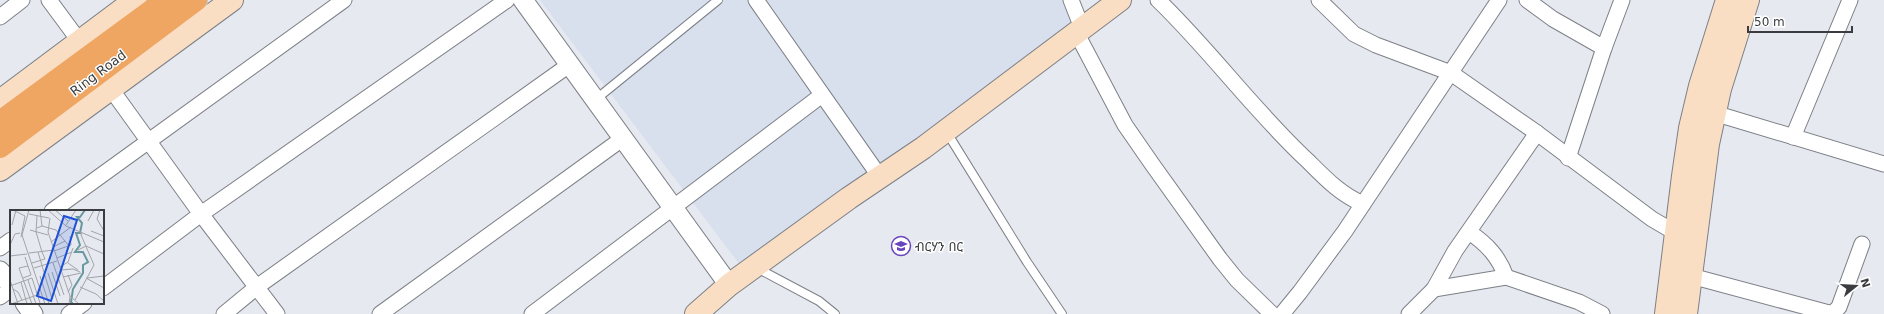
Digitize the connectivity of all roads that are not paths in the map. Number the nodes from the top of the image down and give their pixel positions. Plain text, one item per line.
1 (22, 0) edge
2 (49, 0) edge
3 (135, 0) edge
4 (166, 0) edge
5 (196, 0) edge
6 (232, 0) edge
7 (344, 0) edge
8 (507, 0) edge
9 (523, 0) edge
10 (718, 0) edge
11 (756, 0) edge
12 (1070, 0) edge
13 (1120, 0) edge
14 (1158, 0) edge
15 (1319, 0) edge
16 (1499, 0) edge
17 (1527, 0) edge
18 (1622, 0) edge
19 (1727, 0) edge
20 (1748, 0) edge
21 (1850, 0) edge
22 (0, 17) edge
23 (1079, 30) junction
24 (80, 42) junction
25 (1604, 48) junction
26 (569, 65) junction
27 (1451, 73) junction
28 (111, 89) junction
29 (822, 96) junction
30 (0, 101) edge
31 (594, 101) junction
32 (1714, 113) junction
33 (0, 122) edge
34 (945, 130) junction
35 (1537, 133) junction
36 (1792, 137) junction
37 (622, 139) junction
38 (149, 142) junction
39 (0, 147) edge
40 (1568, 158) junction
41 (1884, 164) edge
42 (0, 170) edge
43 (880, 177) junction
44 (1362, 204) junction
45 (673, 209) junction
46 (53, 210) edge
47 (201, 214) junction
48 (1470, 232) junction
49 (1686, 234) junction
50 (10, 241) edge
51 (1862, 244) dead end
52 (0, 248) edge
53 (756, 267) junction
54 (0, 271) edge
55 (1691, 276) junction
56 (1506, 277) junction
57 (10, 284) edge
58 (258, 286) junction
59 (729, 286) junction
60 (104, 287) edge
61 (1434, 289) junction
62 (10, 291) edge
63 (0, 297) edge
64 (26, 304) edge
65 (83, 304) edge
66 (706, 311) edge
67 (34, 314) edge
68 (69, 314) edge
69 (224, 314) edge
70 (277, 314) edge
71 (380, 314) edge
72 (532, 314) edge
73 (835, 314) edge
74 (1062, 314) edge
75 (1272, 314) edge
76 (1282, 314) edge
77 (1410, 314) edge
78 (1602, 314) edge
79 (1666, 314) edge
80 (1686, 314) edge

1 - 22 street
2 - 24 street
3 - 24 main road
4 - 33 highway, Ring Road
5 - 39 highway, Ring Road
6 - 28 main road
7 - 38 street
8 - 47 street
9 - 26 street
10 - 31 lane
11 - 29 street
12 - 23 street
13 - 23 main road
14 - 44 street
15 - 27 street
16 - 27 street
17 - 25 street
18 - 25 street
19 - 49 main road
20 - 32 main road
21 - 36 street
23 - 34 main road
23 - 75 street
24 - 30 main road
25 - 40 street
26 - 31 street
26 - 58 street
27 - 35 street
27 - 44 street
28 - 38 street
28 - 42 main road
29 - 43 street
29 - 45 street
31 - 37 street
32 - 36 street
32 - 49 main road
34 - 43 main road
34 - 74 lane
35 - 40 street
35 - 48 street
36 - 41 street
37 - 45 street
37 - 71 street
38 - 46 street
38 - 47 street
40 - 49 street
43 - 53 main road
44 - 76 street
45 - 59 street
45 - 72 street
47 - 58 street
47 - 60 street
48 - 56 street
48 - 61 street
49 - 55 main road
49 - 79 main road
50 - 52 street
51 - 55 street
53 - 59 main road
53 - 73 lane
54 - 57 street
55 - 80 main road
56 - 61 street
56 - 78 street
58 - 69 street
58 - 70 street
59 - 66 main road
61 - 77 street
62 - 63 street
64 - 67 street
65 - 68 street

